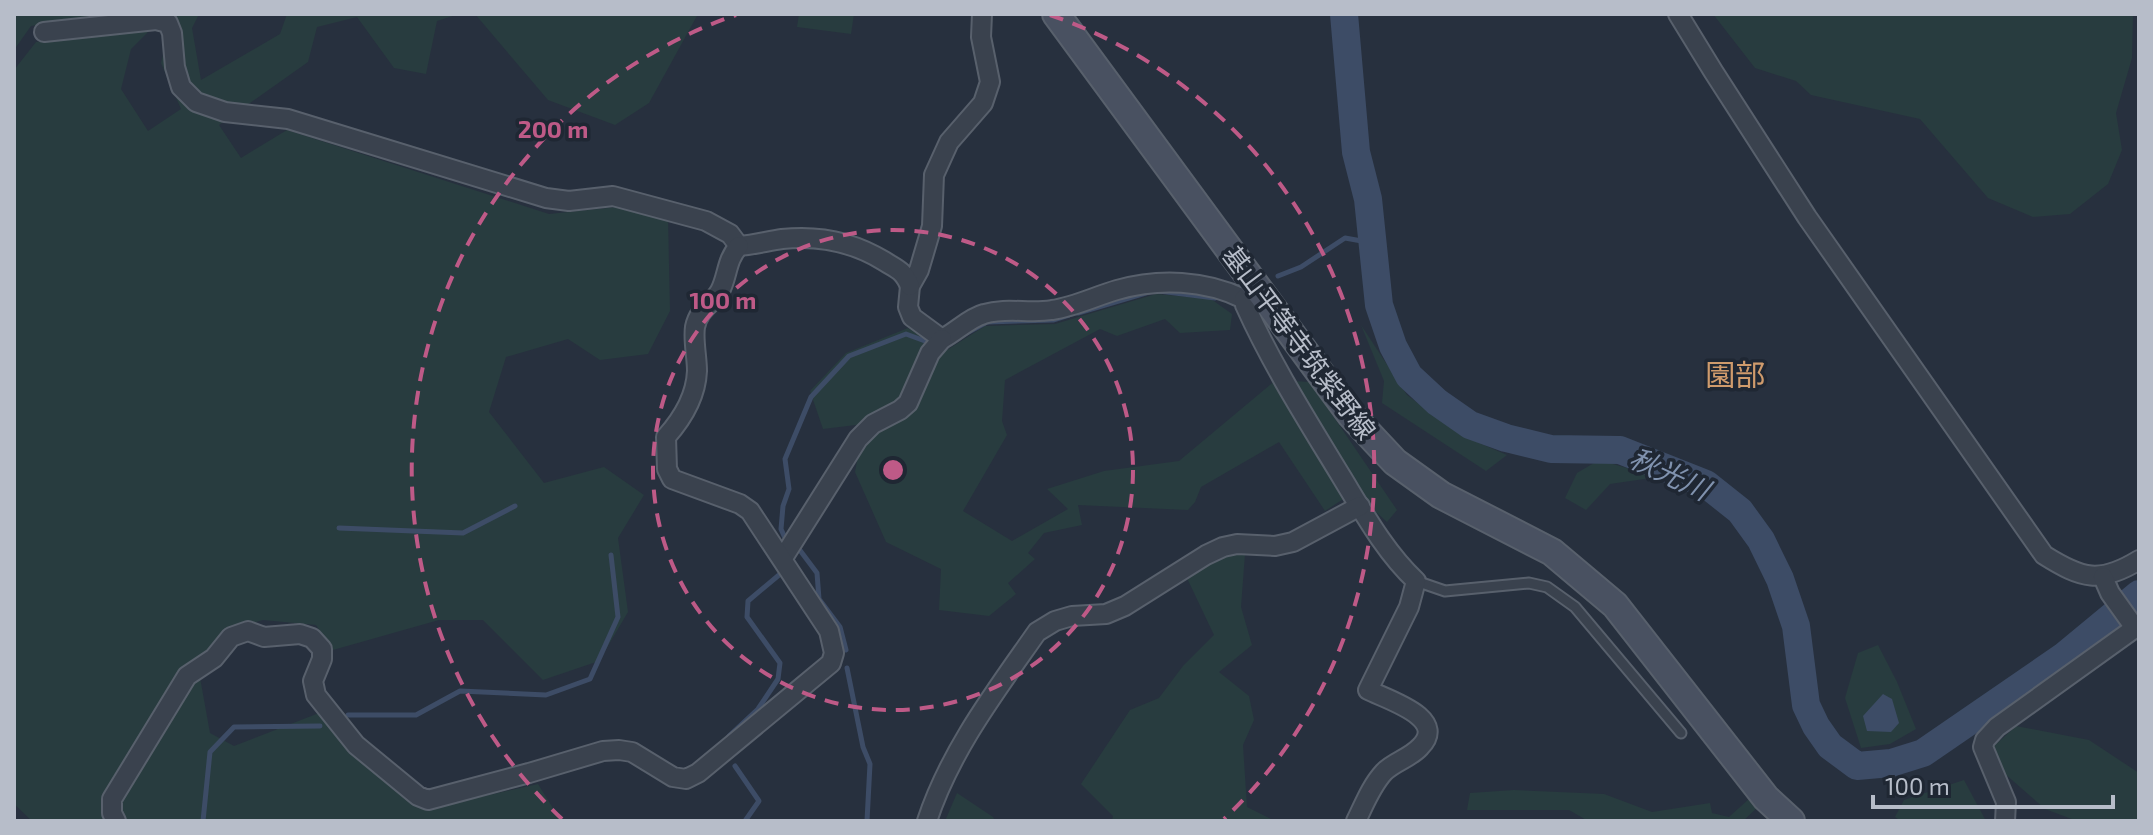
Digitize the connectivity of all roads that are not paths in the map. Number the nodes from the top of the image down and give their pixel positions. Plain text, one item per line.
1 (982, 14) edge
2 (1056, 14) edge
3 (1678, 14) edge
4 (44, 32) dead end
5 (739, 246) junction
6 (910, 286) junction
7 (1251, 293) junction
8 (942, 339) junction
9 (1360, 506) junction
10 (783, 558) junction
11 (2139, 560) edge
12 (1416, 581) junction
13 (2107, 585) junction
14 (1681, 733) dead end
15 (116, 821) edge
16 (927, 821) edge
17 (1356, 821) edge
18 (1791, 821) edge
19 (2005, 821) edge

1 - 6 street
2 - 7 main road, 基山平等寺筑紫野線
3 - 13 street
4 - 5 street
5 - 6 street
5 - 10 street
6 - 8 street
7 - 8 street
7 - 9 street
7 - 18 main road, 基山平等寺筑紫野線
8 - 10 street
9 - 12 street
9 - 16 street
10 - 15 street
11 - 13 street
12 - 14 lane
12 - 17 street
13 - 19 street

